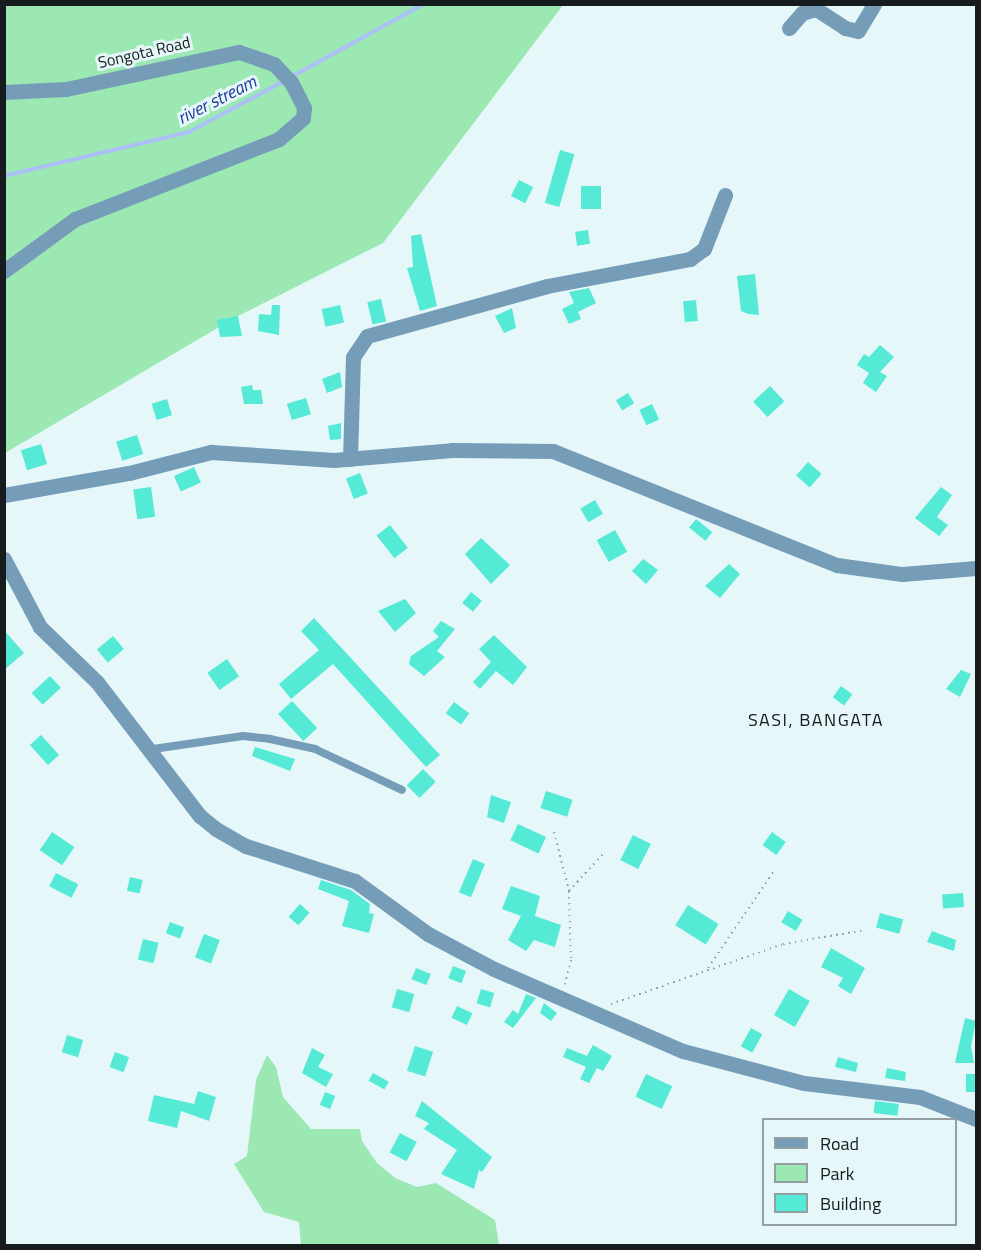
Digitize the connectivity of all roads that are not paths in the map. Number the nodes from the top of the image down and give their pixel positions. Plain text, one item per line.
1 (874, 4) edge
2 (789, 27) dead end
3 (4, 92) edge
4 (724, 195) dead end
5 (4, 271) edge
6 (350, 459) junction
7 (4, 495) edge
8 (4, 559) edge
9 (976, 568) edge
10 (153, 749) junction
11 (402, 789) dead end
12 (976, 1119) edge

1 - 2 street
3 - 5 street, Songota Road
4 - 6 street
6 - 7 street
6 - 9 street
8 - 10 street
10 - 11 lane
10 - 12 street

